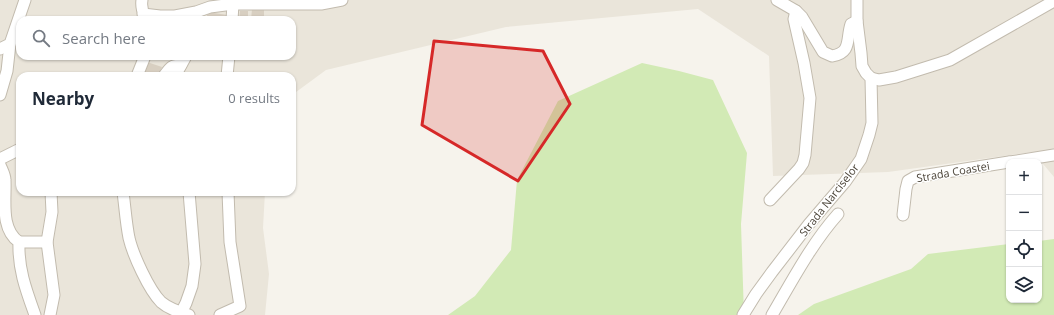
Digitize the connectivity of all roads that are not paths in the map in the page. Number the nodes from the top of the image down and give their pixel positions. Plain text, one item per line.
1 (24, 0) edge
2 (142, 0) edge
3 (342, 0) edge
4 (778, 0) edge
5 (857, 0) edge
6 (1054, 1) edge
7 (233, 4) junction
8 (207, 9) edge
9 (796, 11) junction
10 (17, 16) edge
11 (145, 16) edge
12 (160, 16) edge
13 (175, 16) edge
14 (175, 16) edge
15 (232, 16) edge
16 (16, 19) edge
17 (857, 21) junction
18 (5, 46) edge
19 (143, 60) edge
20 (229, 60) edge
21 (184, 61) edge
22 (139, 72) edge
23 (167, 72) edge
24 (177, 72) edge
25 (227, 72) edge
26 (871, 78) junction
27 (0, 95) edge
28 (16, 151) edge
29 (1054, 155) edge
30 (0, 159) edge
31 (1029, 159) edge
32 (1006, 163) edge
33 (0, 165) edge
34 (51, 196) edge
35 (124, 196) edge
36 (189, 196) edge
37 (228, 196) edge
38 (770, 200) dead end
39 (838, 214) dead end
40 (903, 215) dead end
41 (19, 242) junction
42 (47, 242) junction
43 (240, 310) edge
44 (183, 314) edge
45 (34, 315) edge
46 (50, 315) edge
47 (220, 315) edge
48 (743, 315) edge
49 (772, 315) edge

1 - 10 street
2 - 11 street
3 - 7 street
4 - 9 street
5 - 17 street, Strada Narciselor
6 - 26 street
7 - 8 street
7 - 15 street
8 - 14 street
9 - 17 street
9 - 38 street
12 - 13 street
16 - 18 street
17 - 26 street, Strada Narciselor
18 - 27 street
19 - 22 street
20 - 25 street
21 - 23 street
21 - 24 street
26 - 48 street, Strada Narciselor
28 - 30 street
29 - 31 street, Strada Coastei
32 - 40 street, Strada Coastei
33 - 41 street
34 - 42 street
35 - 44 street
36 - 44 street
37 - 43 street
39 - 49 street, Strada Narciselor
41 - 42 street
41 - 45 street
42 - 46 street
43 - 47 street

